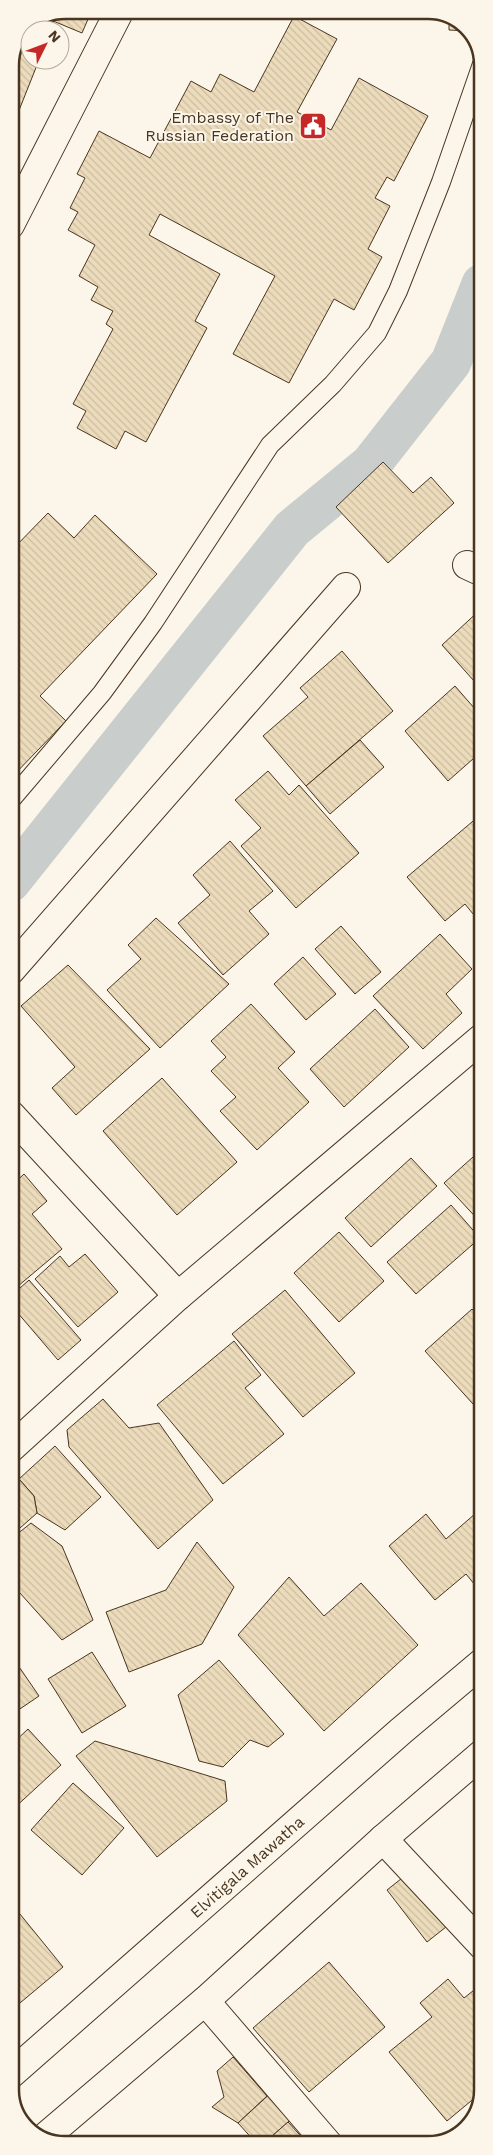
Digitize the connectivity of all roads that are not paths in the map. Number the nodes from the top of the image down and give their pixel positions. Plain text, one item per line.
1 (115, 19) edge
2 (474, 87) edge
3 (19, 206) edge
4 (346, 587) dead end
5 (19, 790) edge
6 (19, 961) edge
7 (474, 1045) edge
8 (19, 1126) edge
9 (178, 1296) junction
10 (19, 1441) edge
11 (474, 1670) edge
12 (474, 1761) edge
13 (383, 1839) junction
14 (474, 1936) edge
15 (205, 2001) junction
16 (19, 2067) edge
17 (49, 2134) edge
18 (321, 2136) edge

1 - 3 main road
2 - 5 lane
4 - 6 main road
7 - 9 main road
8 - 9 main road
9 - 10 main road
11 - 16 main road, Elvitigala Mawatha
12 - 13 main road
13 - 14 main road
13 - 15 main road
15 - 17 main road
15 - 18 main road

